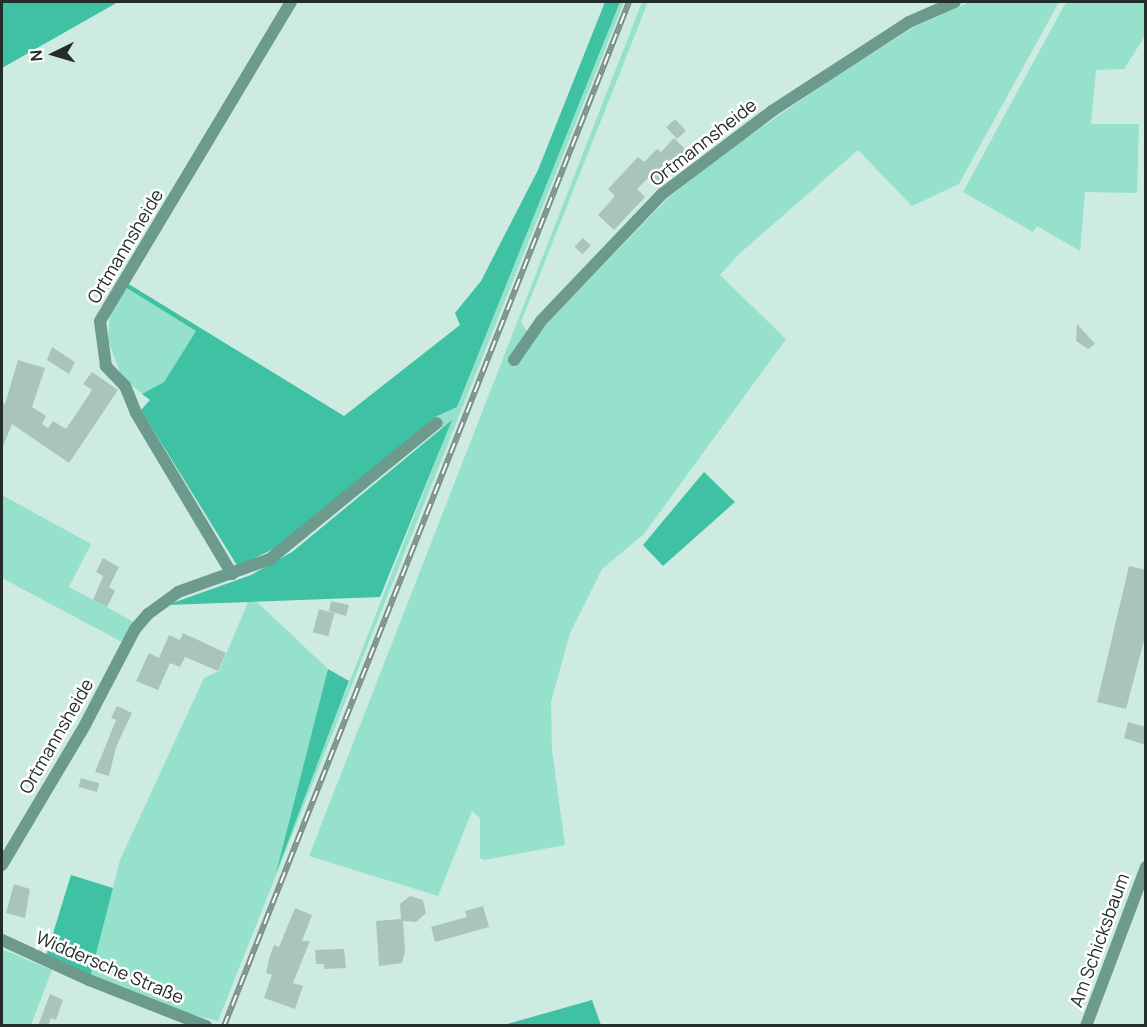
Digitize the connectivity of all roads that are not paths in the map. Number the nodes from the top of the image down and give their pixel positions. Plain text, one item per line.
1 (291, 2) edge
2 (955, 2) edge
3 (514, 360) dead end
4 (437, 423) dead end
5 (232, 574) junction
6 (2, 865) edge
7 (1146, 867) edge
8 (2, 940) edge
9 (206, 1026) edge
10 (1086, 1026) edge

1 - 5 street, Ortmannsheide
2 - 3 street, Ortmannsheide
4 - 5 street, Ortmannsheide
5 - 6 street, Ortmannsheide
7 - 10 street, Am Schicksbaum
8 - 9 street, Widdersche Straße

